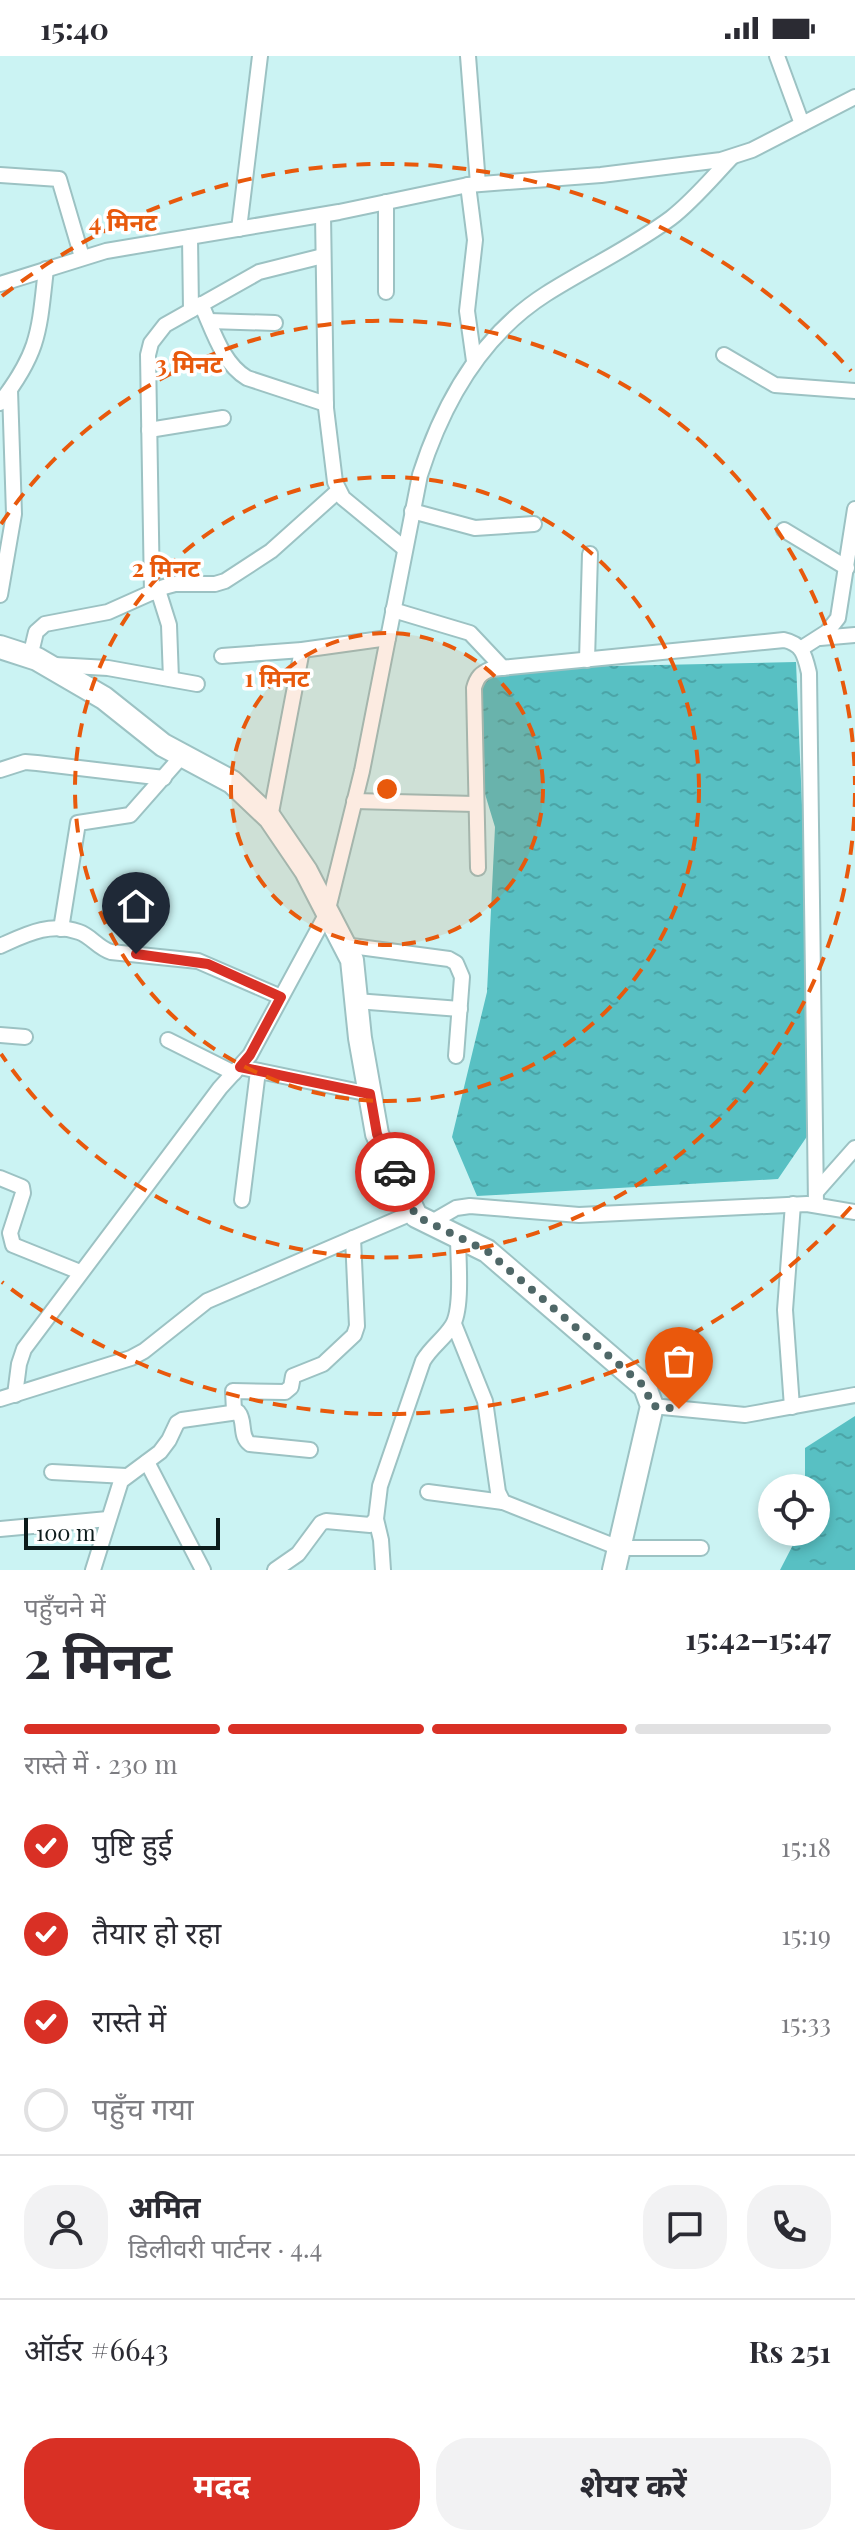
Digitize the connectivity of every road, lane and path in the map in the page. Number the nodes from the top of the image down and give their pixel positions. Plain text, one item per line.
1 (260, 56) edge
2 (468, 56) edge
3 (777, 56) edge
4 (855, 97) edge
5 (802, 124) junction
6 (731, 158) junction
7 (0, 175) edge
8 (473, 184) junction
9 (386, 202) junction
10 (323, 215) junction
11 (239, 229) junction
12 (190, 237) junction
13 (323, 256) junction
14 (82, 257) junction
15 (46, 269) junction
16 (0, 284) edge
17 (386, 292) dead end
18 (196, 307) junction
19 (209, 321) junction
20 (275, 323) dead end
21 (724, 355) dead end
22 (474, 361) junction
23 (10, 390) junction
24 (855, 391) edge
25 (0, 403) edge
26 (326, 404) junction
27 (223, 418) dead end
28 (149, 430) junction
29 (338, 491) junction
30 (855, 509) edge
31 (412, 511) junction
32 (534, 524) dead end
33 (784, 530) dead end
34 (405, 549) junction
35 (590, 554) dead end
36 (847, 568) junction
37 (155, 591) junction
38 (0, 595) edge
39 (393, 610) junction
40 (855, 635) edge
41 (388, 638) junction
42 (819, 638) junction
43 (0, 647) edge
44 (802, 648) junction
45 (302, 650) junction
46 (222, 656) dead end
47 (587, 660) junction
48 (38, 661) junction
49 (503, 668) junction
50 (171, 679) junction
51 (197, 684) dead end
52 (182, 756) junction
53 (0, 770) edge
54 (164, 778) junction
55 (354, 801) junction
56 (475, 804) junction
57 (270, 818) junction
58 (478, 868) dead end
59 (327, 913) junction
60 (61, 929) junction
61 (344, 945) junction
62 (0, 946) edge
63 (281, 997) junction
64 (356, 1001) junction
65 (460, 1009) junction
66 (0, 1035) edge
67 (25, 1037) dead end
68 (168, 1040) dead end
69 (456, 1056) dead end
70 (237, 1070) junction
71 (258, 1071) junction
72 (370, 1094) junction
73 (855, 1148) edge
74 (0, 1178) edge
75 (816, 1198) junction
76 (242, 1200) dead end
77 (793, 1204) junction
78 (855, 1212) edge
79 (422, 1217) junction
80 (458, 1237) junction
81 (353, 1238) junction
82 (80, 1272) junction
83 (454, 1324) junction
84 (15, 1395) junction
85 (855, 1395) edge
86 (0, 1399) edge
87 (652, 1406) junction
88 (792, 1407) junction
89 (234, 1411) junction
90 (310, 1450) dead end
91 (147, 1462) junction
92 (52, 1472) dead end
93 (126, 1476) junction
94 (428, 1492) dead end
95 (503, 1502) junction
96 (108, 1519) junction
97 (376, 1519) junction
98 (0, 1529) edge
99 (701, 1548) dead end
100 (617, 1559) edge
101 (93, 1570) edge
102 (203, 1570) edge
103 (275, 1570) edge
104 (383, 1570) edge

1 - 11 street
2 - 8 street
3 - 5 street
4 - 5 street
5 - 6 street
6 - 8 street
6 - 22 street
7 - 14 street
8 - 9 street
8 - 22 street
9 - 10 street
9 - 17 street
10 - 11 street
10 - 13 street
11 - 12 street
12 - 14 street
12 - 18 street
13 - 18 street
13 - 26 street
14 - 15 street
15 - 16 street
15 - 23 street
18 - 19 street
18 - 28 street
19 - 20 street
19 - 26 street
21 - 24 street
22 - 31 street
23 - 25 street
23 - 38 street
26 - 29 street
27 - 28 street
28 - 37 street
29 - 34 street
29 - 37 street
30 - 36 street
31 - 32 street
31 - 34 street
33 - 36 street
34 - 39 street
35 - 47 street
36 - 42 street
37 - 48 street
37 - 50 street
39 - 41 street
39 - 49 street
40 - 42 street
41 - 45 street
41 - 55 street
42 - 44 street
43 - 48 main road
44 - 47 street
44 - 75 street
45 - 46 street
45 - 57 street
47 - 49 street
48 - 50 street
48 - 52 main road
49 - 56 street
50 - 51 street
52 - 54 street
52 - 57 main road
53 - 54 street
54 - 60 street
55 - 56 street
55 - 59 street
56 - 58 street
57 - 59 main road
59 - 61 main road
59 - 63 street
60 - 62 street
60 - 63 street
61 - 64 main road
61 - 65 street
63 - 70 street
64 - 65 street
64 - 72 main road
65 - 69 street
66 - 67 street
68 - 70 street
70 - 71 street
70 - 82 street
71 - 72 street
71 - 76 street
72 - 79 main road
73 - 75 street
74 - 82 street
75 - 77 street
75 - 78 street
77 - 79 street
77 - 88 street
79 - 80 main road
79 - 81 street
80 - 83 street
80 - 87 main road
81 - 84 street
81 - 89 street
82 - 84 street
83 - 95 street
83 - 97 street
84 - 86 street
85 - 88 street
87 - 88 street
87 - 100 main road
89 - 90 street
89 - 91 street
91 - 93 street
91 - 102 street
92 - 93 street
93 - 96 street
94 - 95 street
95 - 100 street
96 - 98 street
96 - 101 street
97 - 103 street
97 - 104 street
99 - 100 street

